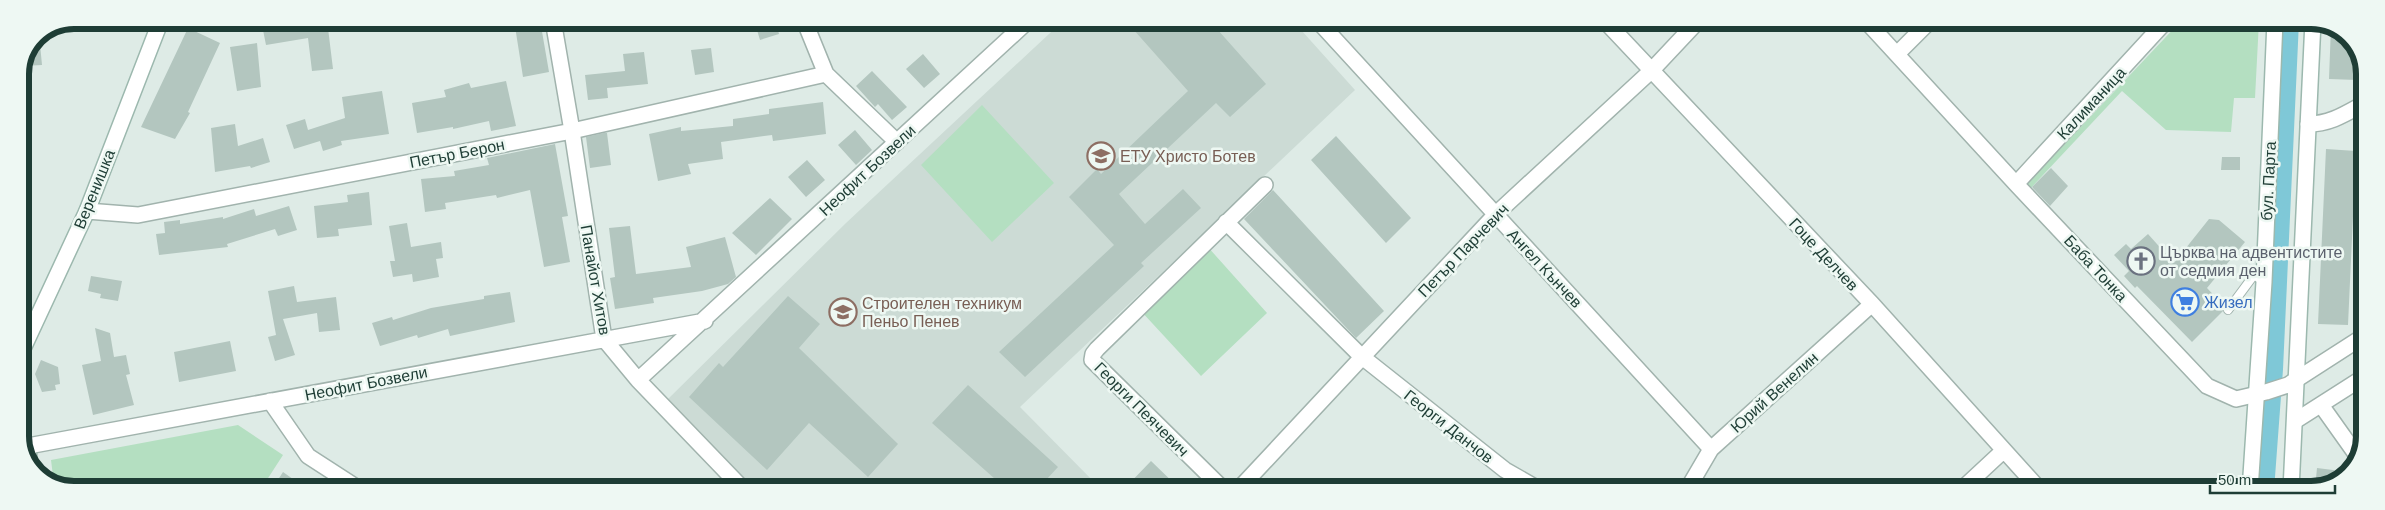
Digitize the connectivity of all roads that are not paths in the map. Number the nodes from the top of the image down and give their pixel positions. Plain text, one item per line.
1 (158, 29) edge
2 (555, 29) edge
3 (808, 29) edge
4 (1019, 29) edge
5 (1326, 29) edge
6 (1612, 29) edge
7 (1690, 29) edge
8 (1874, 29) edge
9 (1922, 29) edge
10 (2159, 29) edge
11 (2275, 29) edge
12 (2313, 29) edge
13 (1897, 54) junction
14 (1651, 71) junction
15 (826, 74) junction
16 (2356, 108) edge
17 (2308, 124) junction
18 (572, 131) junction
19 (897, 142) junction
20 (2016, 184) junction
21 (1265, 185) dead end
22 (87, 211) junction
23 (1496, 214) junction
24 (1226, 222) junction
25 (2264, 282) junction
26 (1872, 304) junction
27 (2228, 310) dead end
28 (705, 321) junction
29 (29, 327) edge
30 (604, 340) junction
31 (2356, 341) edge
32 (1361, 356) junction
33 (638, 380) junction
34 (2293, 381) junction
35 (2356, 382) edge
36 (2262, 394) junction
37 (270, 401) junction
38 (2321, 405) junction
39 (2295, 421) junction
40 (30, 446) edge
41 (1711, 449) junction
42 (2354, 450) edge
43 (2003, 451) junction
44 (347, 481) edge
45 (735, 481) edge
46 (1215, 481) edge
47 (1246, 481) edge
48 (1524, 481) edge
49 (1692, 481) edge
50 (1971, 481) edge
51 (2031, 481) edge
52 (2251, 481) edge
53 (2292, 481) edge

1 - 22 street, Веренишка
2 - 18 street, Панайот Хитов
3 - 15 street
4 - 19 street, Неофит Бозвели
5 - 23 street, Ангел Кънчев
6 - 14 street, Гоце Делчев
7 - 14 street, Петър Парчевич
8 - 13 street, Баба Тонка
9 - 13 street
10 - 20 street, Калиманица
11 - 25 street, бул. Парта
12 - 17 street
13 - 20 street, Баба Тонка
14 - 23 street, Петър Парчевич
14 - 26 street, Гоце Делчев
15 - 18 street, Петър Берон
15 - 19 street
16 - 17 street
17 - 34 street
18 - 22 street, Петър Берон
18 - 30 street, Панайот Хитов
19 - 28 street, Неофит Бозвели
20 - 36 street, Баба Тонка
21 - 24 street, Георги Пеячевич
22 - 29 street, Веренишка
23 - 32 street, Петър Парчевич
23 - 41 street, Ангел Кънчев
24 - 32 street
24 - 46 street, Георги Пеячевич
25 - 27 lane
25 - 36 street, бул. Парта
26 - 41 street, Юрий Венелин
26 - 43 street, Гоце Делчев
28 - 30 street, Неофит Бозвели
28 - 33 street, Неофит Бозвели
30 - 33 street, Панайот Хитов
30 - 37 street, Неофит Бозвели
31 - 34 street, Баба Тонка
32 - 47 street, Петър Парчевич
32 - 48 street, Георги Данчов
33 - 45 street, Панайот Хитов
34 - 36 street, Баба Тонка
34 - 39 street
35 - 38 street
36 - 52 street, бул. Парта
37 - 40 street, Неофит Бозвели
37 - 44 street
38 - 39 street
38 - 42 street
39 - 53 street
41 - 49 street, Юрий Венелин
43 - 50 street
43 - 51 street, Гоце Делчев

